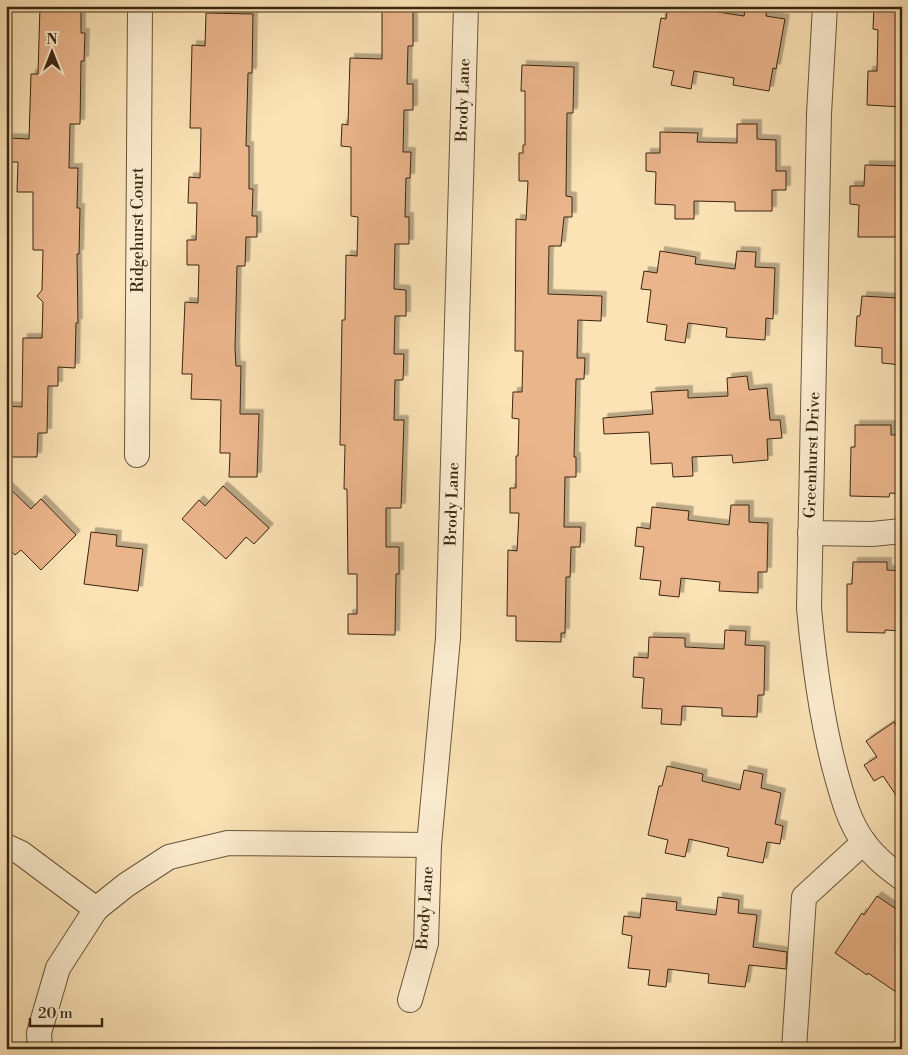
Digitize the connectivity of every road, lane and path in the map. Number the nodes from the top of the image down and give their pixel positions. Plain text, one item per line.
1 (140, 6) edge
2 (466, 6) edge
3 (825, 6) edge
4 (137, 454) dead end
5 (902, 531) edge
6 (810, 533) junction
7 (864, 842) junction
8 (6, 846) edge
9 (429, 846) junction
10 (902, 878) edge
11 (96, 909) junction
12 (410, 1000) dead end
13 (40, 1049) edge
14 (794, 1049) edge

1 - 4 street, Ridgehurst Court
2 - 9 street, Brody Lane
3 - 6 street, Greenhurst Drive
5 - 6 street
6 - 7 street, Greenhurst Drive
7 - 10 street, Greenhurst Drive
7 - 14 street
8 - 11 street
9 - 11 street
9 - 12 street, Brody Lane
11 - 13 street

